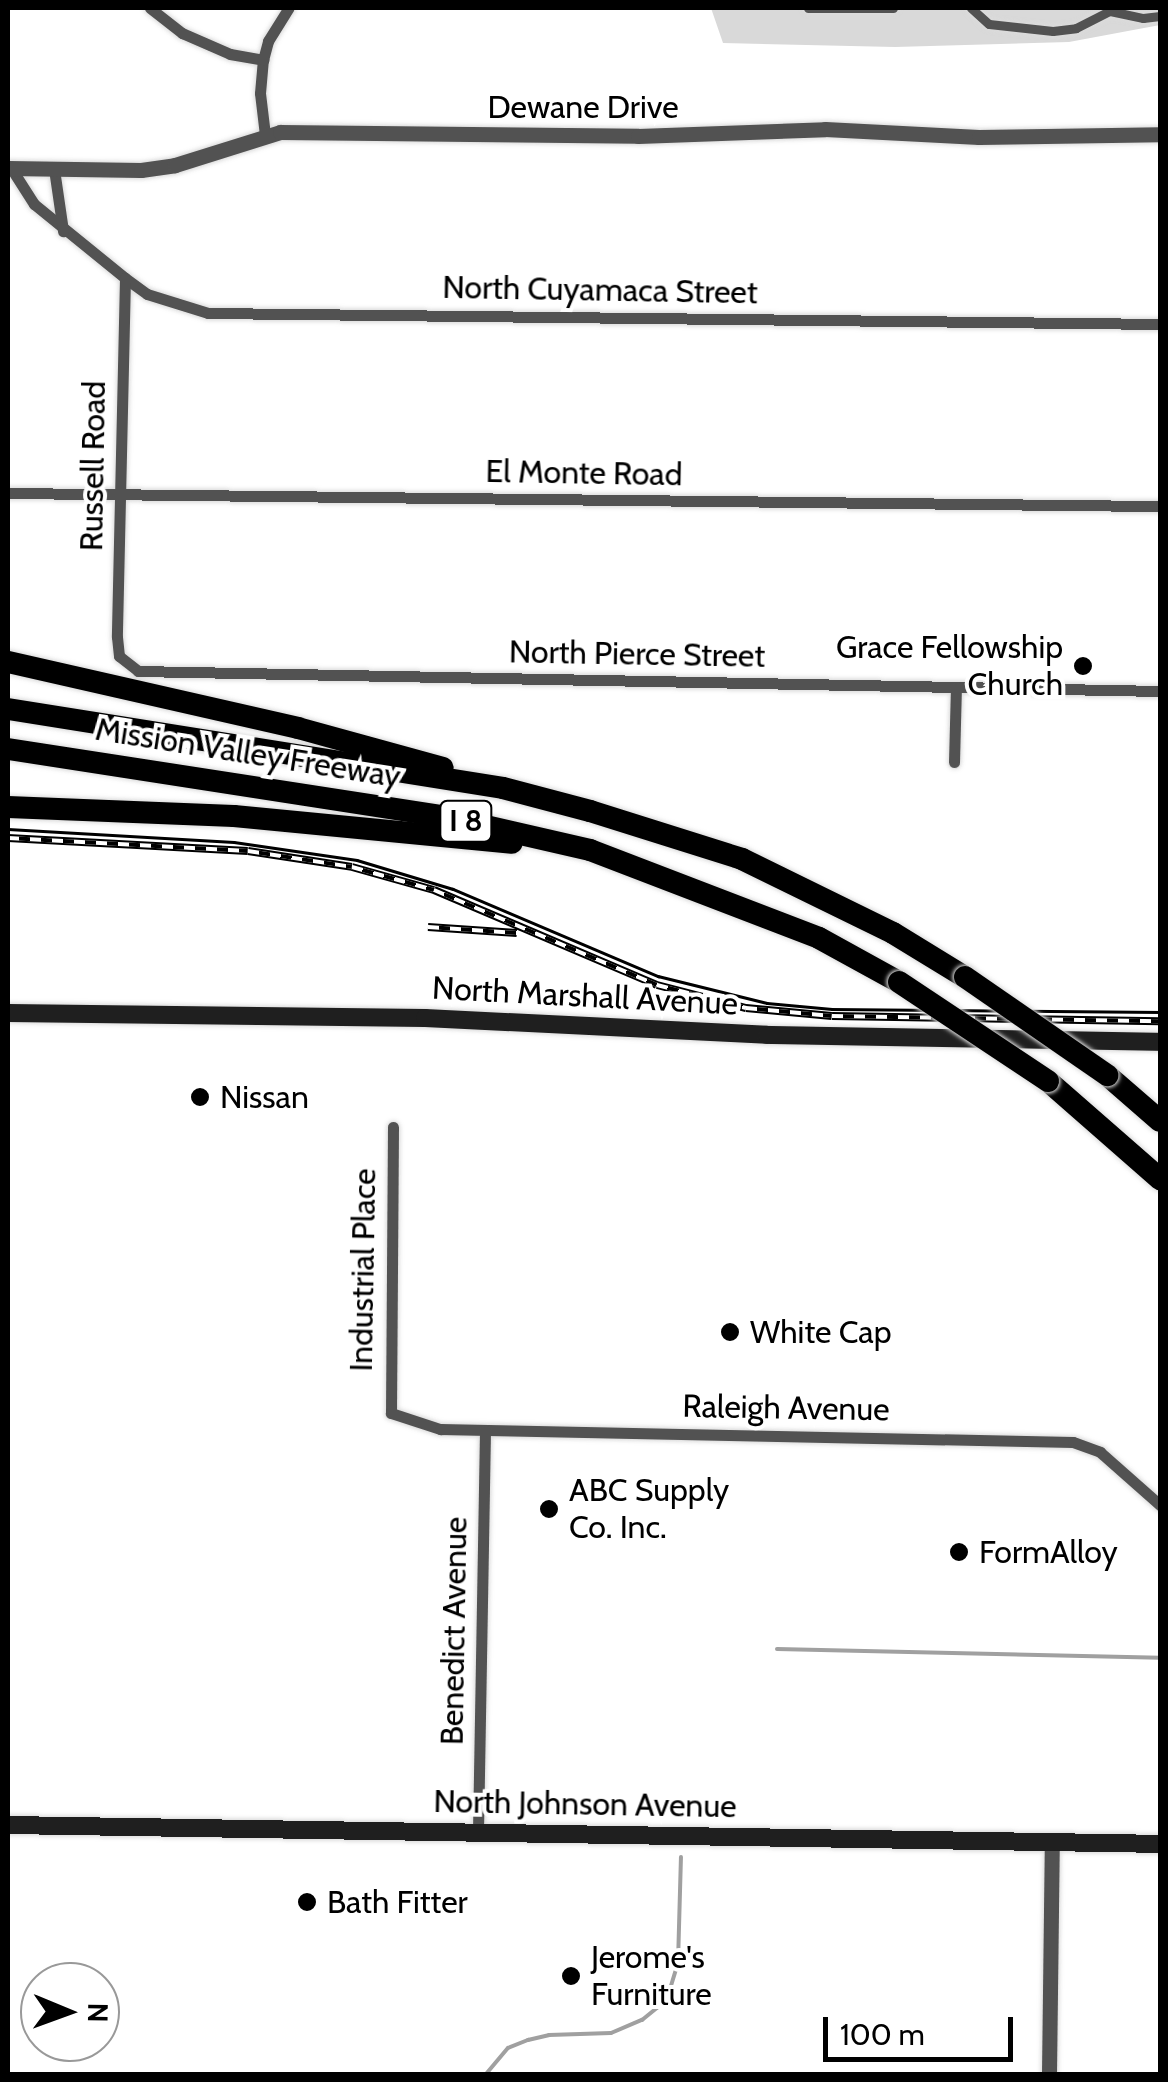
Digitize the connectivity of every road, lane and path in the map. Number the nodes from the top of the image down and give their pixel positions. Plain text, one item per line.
1 (150, 8) edge
2 (288, 8) edge
3 (808, 8) edge
4 (893, 8) edge
5 (971, 8) edge
6 (1160, 16) edge
7 (263, 60) junction
8 (1160, 134) edge
9 (265, 135) junction
10 (10, 168) edge
11 (54, 170) junction
12 (63, 231) junction
13 (125, 278) junction
14 (1160, 324) edge
15 (8, 493) edge
16 (119, 496) junction
17 (1160, 506) edge
18 (119, 656) joint
19 (8, 662) edge
20 (956, 688) junction
21 (1160, 691) edge
22 (8, 709) edge
23 (8, 750) edge
24 (954, 762) dead end
25 (504, 788) junction
26 (8, 807) edge
27 (590, 850) junction
28 (8, 1013) edge
29 (1160, 1042) edge
30 (1160, 1121) edge
31 (393, 1128) dead end
32 (1160, 1179) edge
33 (391, 1413) joint
34 (484, 1430) junction
35 (1160, 1506) edge
36 (8, 1825) edge
37 (478, 1832) junction
38 (1052, 1842) junction
39 (1160, 1844) edge
40 (1049, 2074) edge

1 - 7 street
2 - 7 street
3 - 4 street
5 - 6 street
7 - 9 street
8 - 9 street, Dewane Drive
9 - 11 street, Dewane Drive
10 - 11 street, Dewane Drive
10 - 12 street, North Cuyamaca Street
11 - 12 street
12 - 13 street, North Cuyamaca Street
13 - 14 street, North Cuyamaca Street
13 - 16 street, Russell Road
15 - 16 street, El Monte Road
16 - 17 street, El Monte Road
16 - 18 street, Russell Road
18 - 20 street, North Pierce Street
19 - 25 highway
20 - 21 street, North Pierce Street
20 - 24 street
22 - 25 highway, Mission Valley Freeway / I 8
23 - 27 highway, Mission Valley Freeway / I 8
25 - 30 highway, Mission Valley Freeway / I 8, bridge
26 - 27 highway
27 - 32 highway, Mission Valley Freeway / I 8, bridge
28 - 29 main road, North Marshall Avenue
31 - 33 street, Industrial Place
33 - 34 street, Raleigh Avenue
34 - 35 street, Raleigh Avenue
34 - 37 street, Benedict Avenue
36 - 37 main road, North Johnson Avenue
37 - 38 main road, North Johnson Avenue
38 - 39 main road, North Johnson Avenue
38 - 40 street

